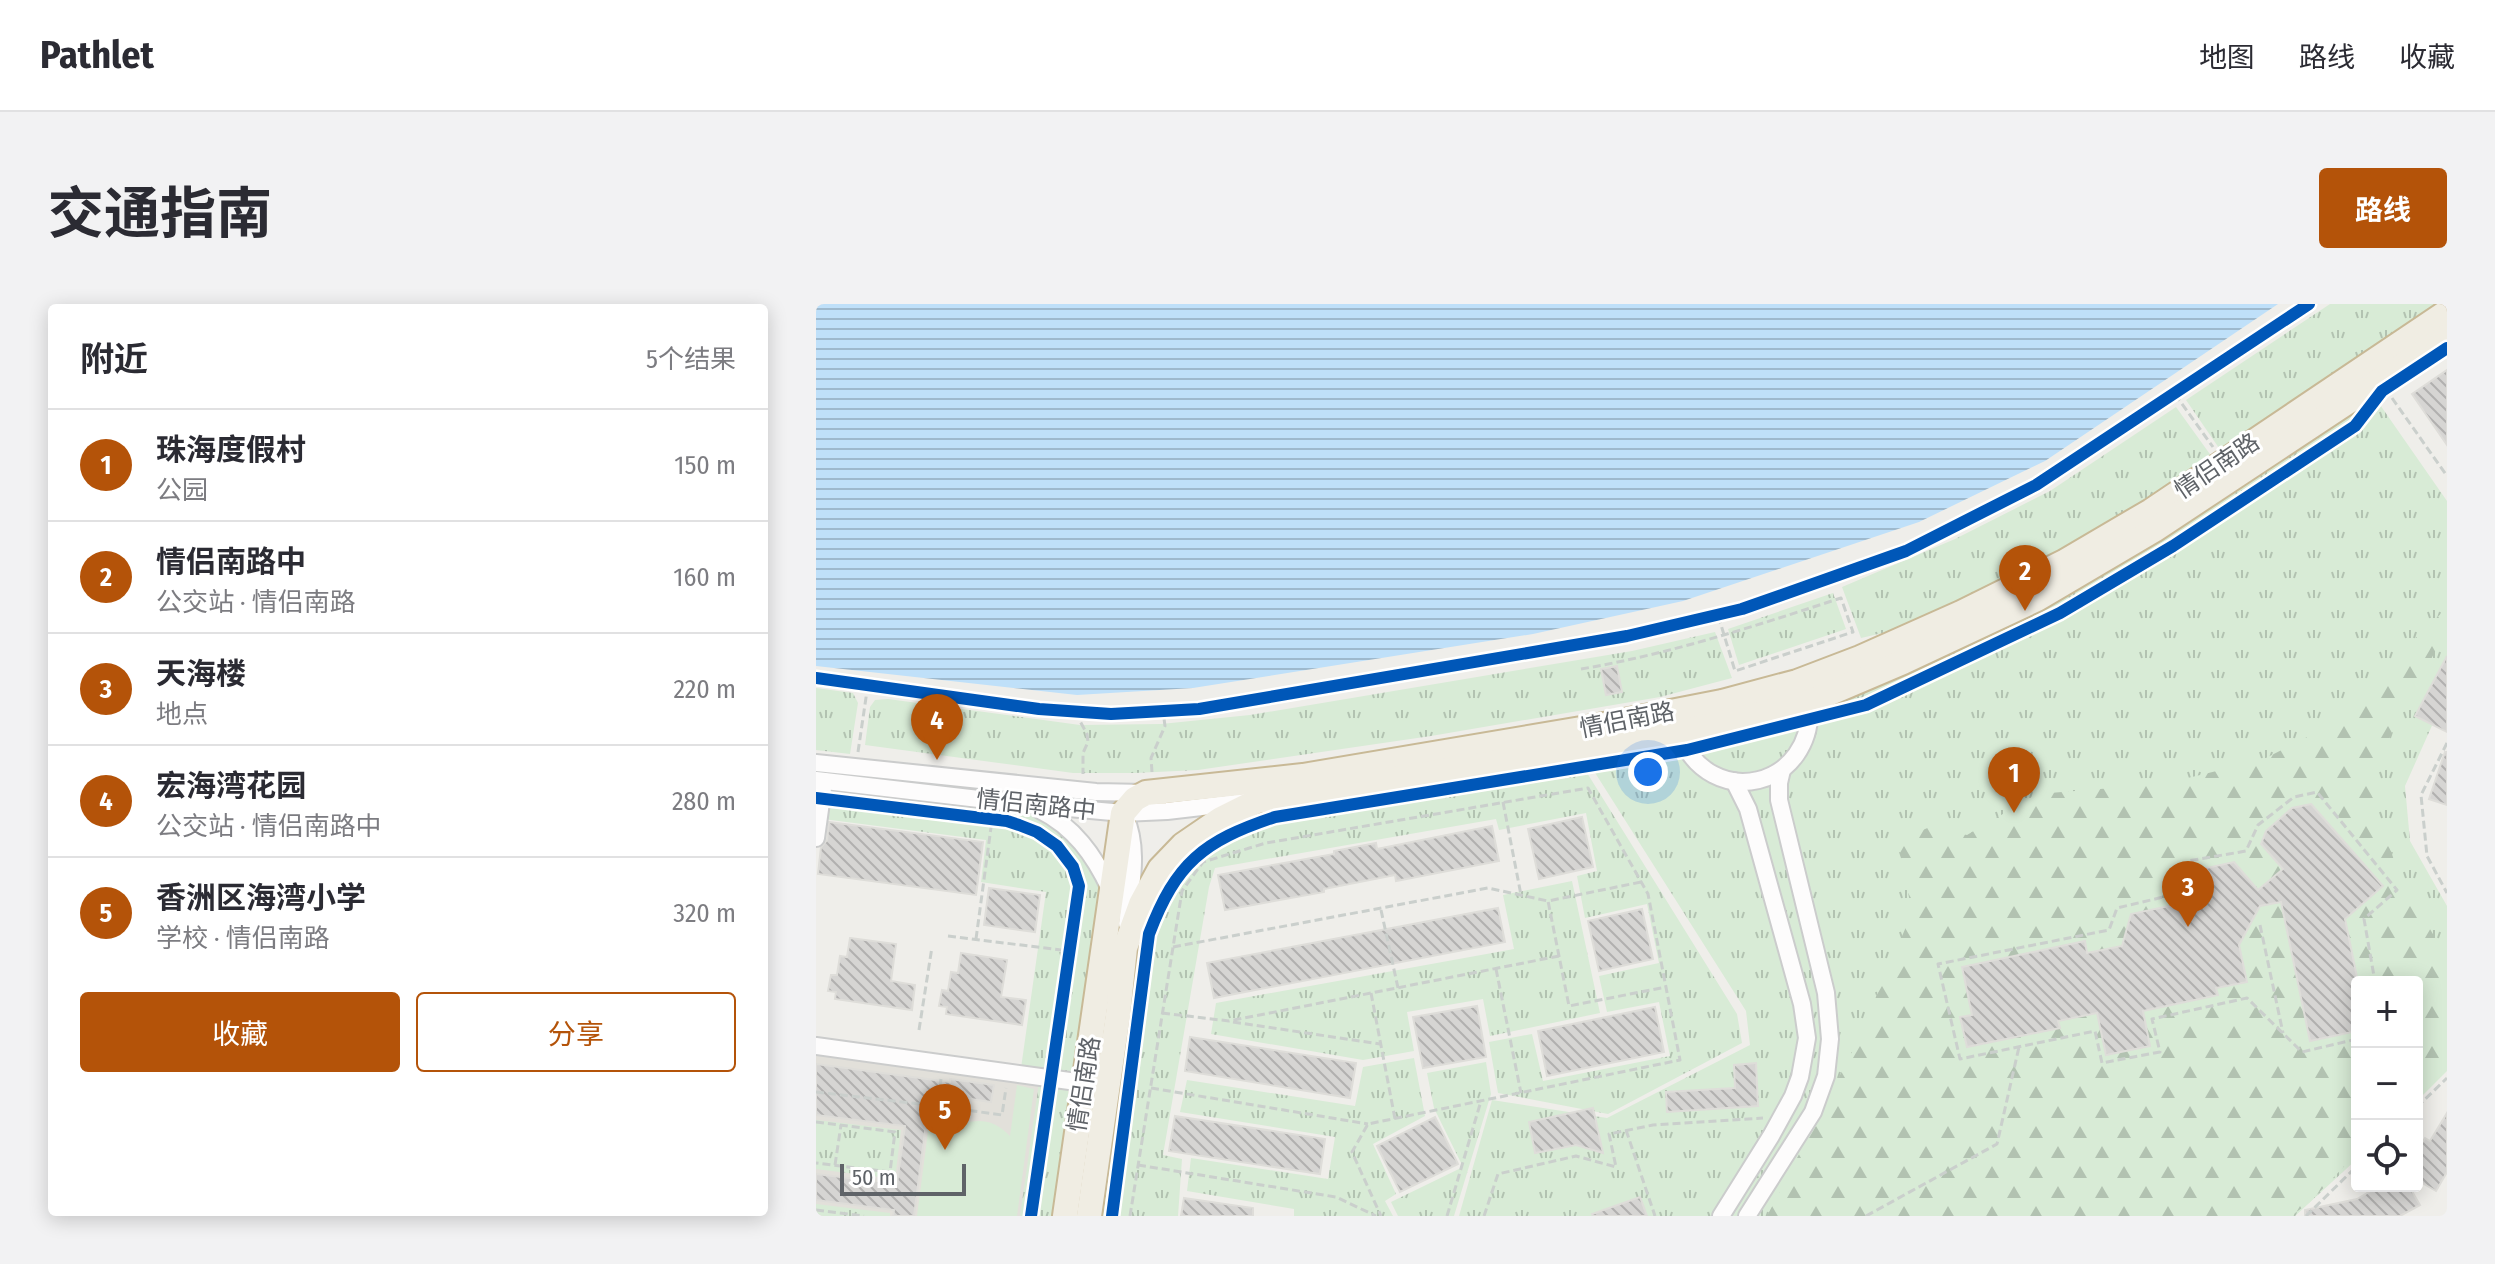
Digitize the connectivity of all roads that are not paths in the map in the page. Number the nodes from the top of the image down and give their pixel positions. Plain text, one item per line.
1 (2447, 312) edge
2 (2447, 336) edge
3 (1809, 702) junction
4 (1679, 733) junction
5 (816, 763) edge
6 (1782, 770) junction
7 (820, 780) edge
8 (1734, 781) junction
9 (1107, 793) junction
10 (1146, 793) junction
11 (1257, 801) junction
12 (1027, 804) junction
13 (1123, 813) junction
14 (816, 838) edge
15 (1112, 893) junction
16 (1125, 948) junction
17 (816, 1046) edge
18 (1084, 1083) junction
19 (1065, 1216) edge
20 (1089, 1216) edge
21 (1721, 1216) edge
22 (1747, 1216) edge

1 - 10 highway, 情侣南路
2 - 3 highway, 情侣南路
3 - 4 highway, 情侣南路
3 - 6 street
4 - 8 street
4 - 11 highway, 情侣南路
5 - 9 street, 情侣南路中
6 - 8 street
6 - 22 street
7 - 12 street, 情侣南路中
7 - 14 street
8 - 21 street
9 - 10 street, 情侣南路中
9 - 13 street
10 - 13 highway
11 - 13 street, 情侣南路中
11 - 16 highway, 情侣南路
12 - 13 street, 情侣南路中
12 - 15 street
13 - 15 highway, 情侣南路
13 - 16 street
15 - 18 highway, 情侣南路
16 - 20 highway, 情侣南路
17 - 18 street
18 - 19 highway, 情侣南路

